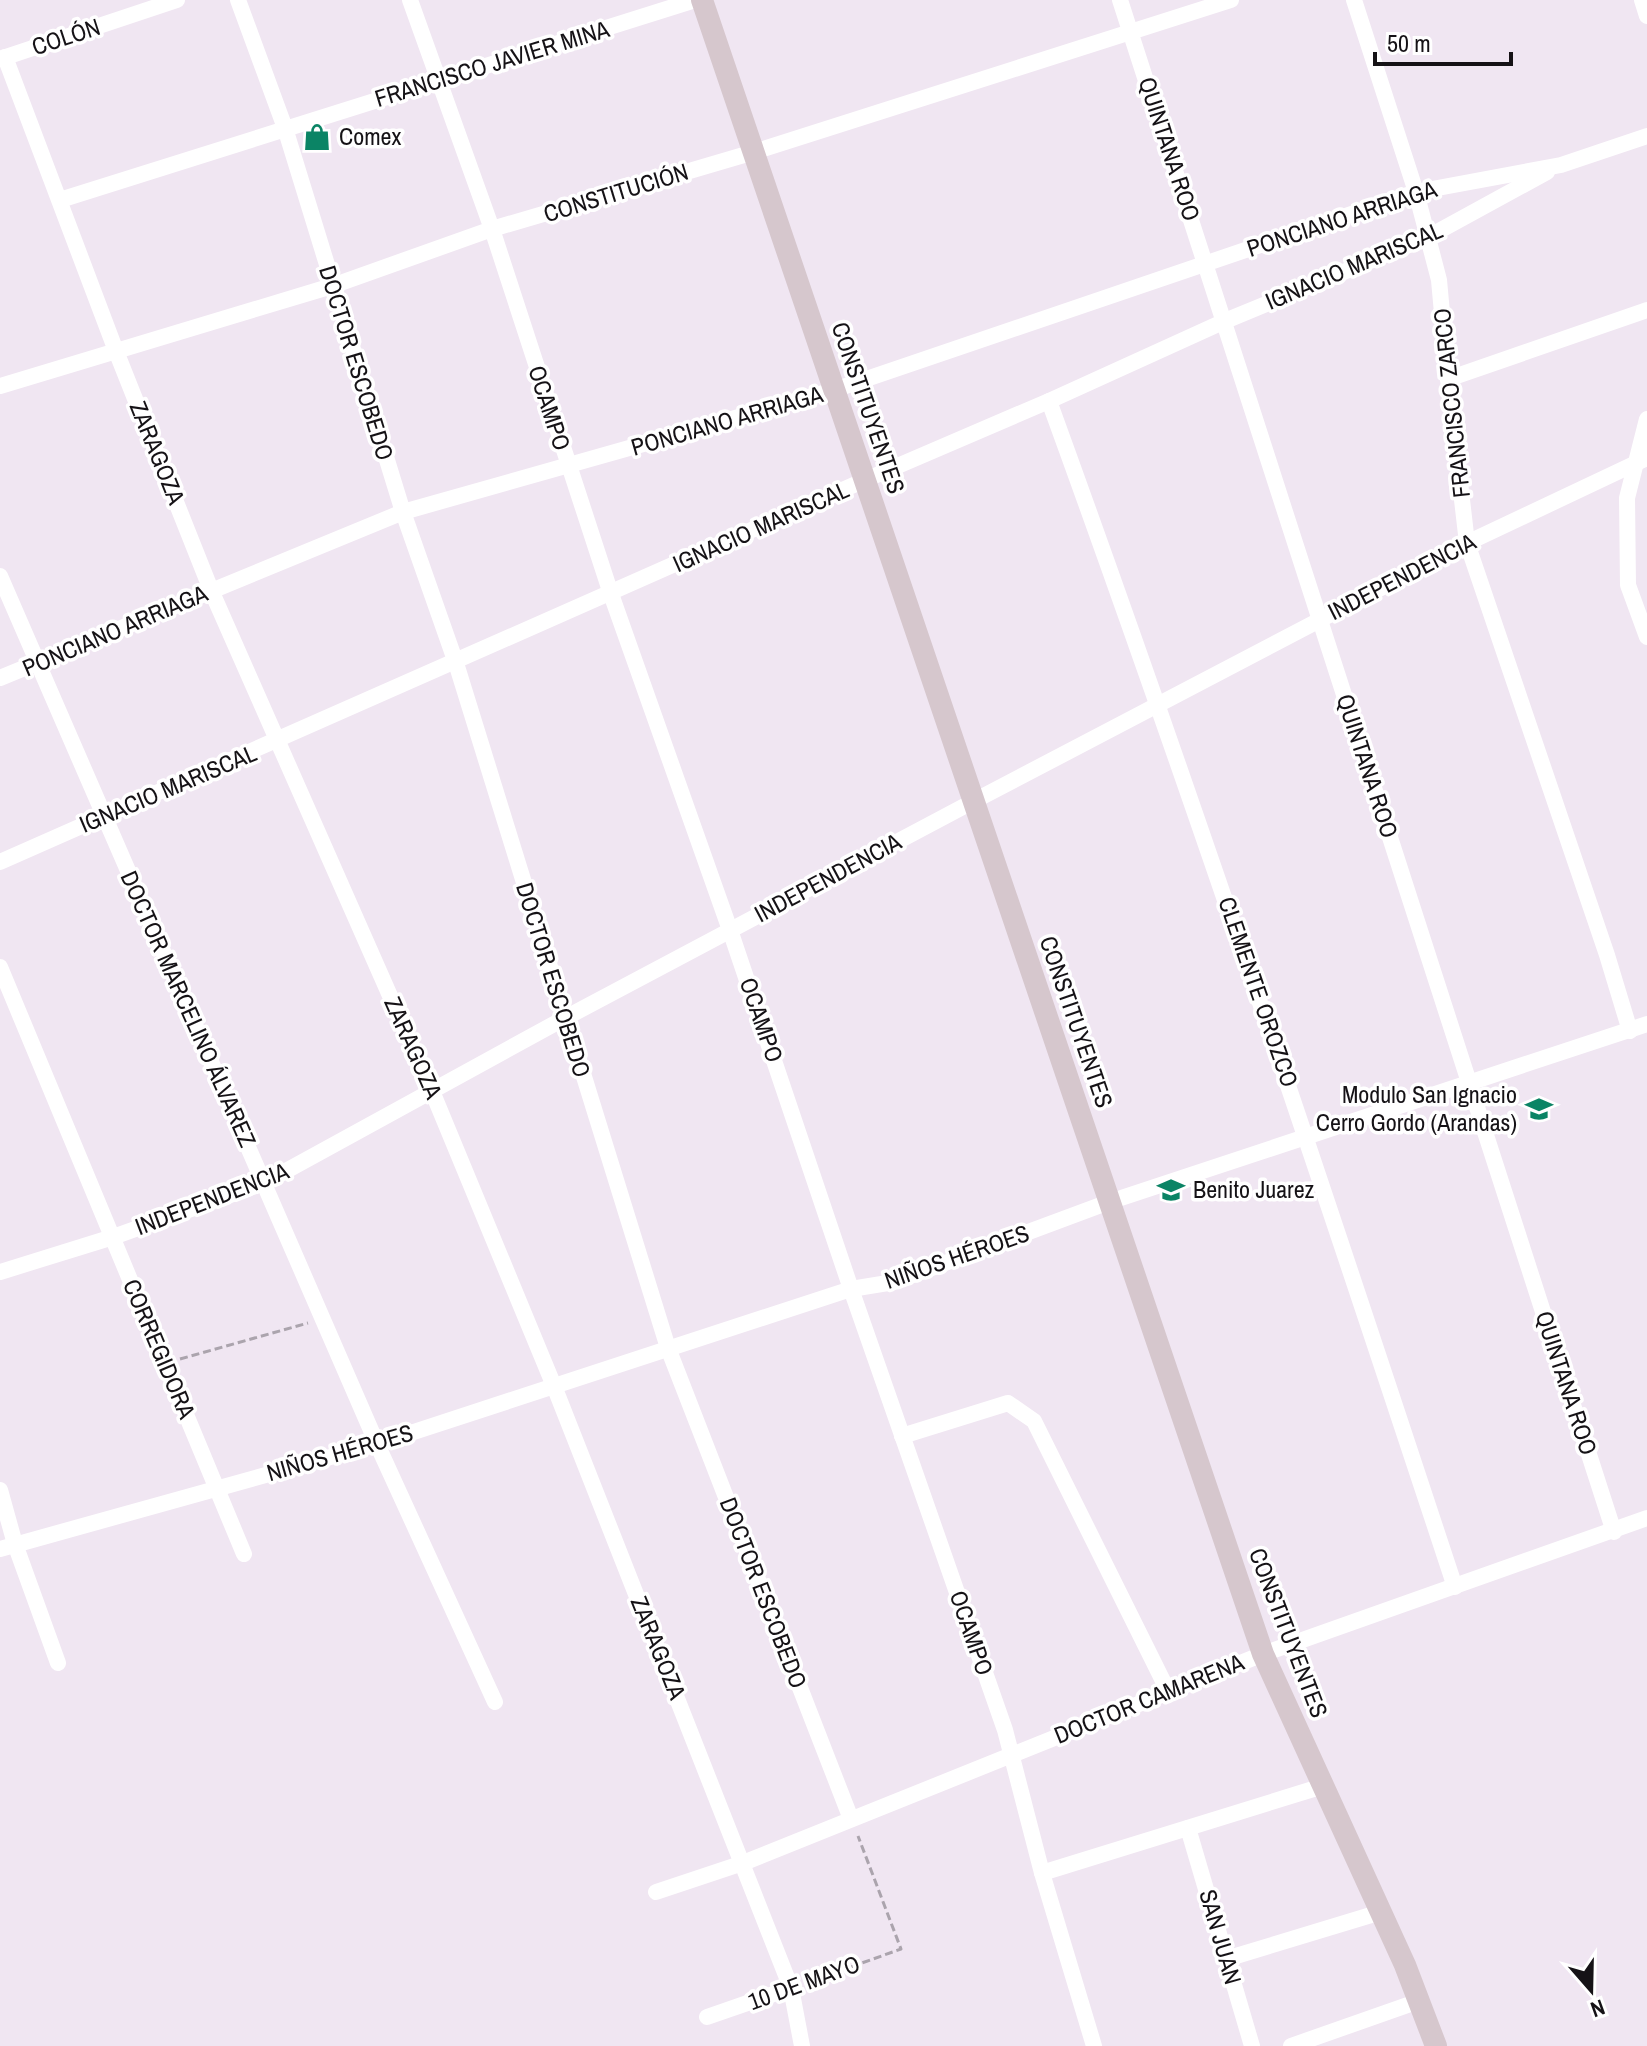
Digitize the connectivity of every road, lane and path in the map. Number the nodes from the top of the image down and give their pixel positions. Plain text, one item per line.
1 (177, 0) edge
2 (238, 0) edge
3 (410, 0) edge
4 (695, 0) edge
5 (702, 0) edge
6 (1120, 0) edge
7 (1231, 0) edge
8 (1354, 0) edge
9 (1642, 0) edge
10 (1647, 16) edge
11 (1131, 32) junction
12 (3, 58) edge
13 (439, 81) junction
14 (285, 128) junction
15 (1647, 136) edge
16 (754, 152) junction
17 (1561, 165) junction
18 (1416, 192) junction
19 (60, 200) junction
20 (492, 229) junction
21 (1428, 237) junction
22 (1205, 263) junction
23 (332, 286) junction
24 (1647, 310) edge
25 (1225, 321) junction
26 (116, 351) junction
27 (1448, 379) junction
28 (0, 386) edge
29 (834, 390) junction
30 (1049, 401) junction
31 (1647, 419) edge
32 (1642, 460) edge
33 (568, 466) junction
34 (865, 480) junction
35 (403, 512) junction
36 (1467, 543) junction
37 (0, 576) edge
38 (211, 590) junction
39 (611, 594) junction
40 (1320, 620) junction
41 (1647, 637) edge
42 (456, 663) junction
43 (37, 664) junction
44 (0, 678) edge
45 (1159, 704) junction
46 (277, 741) junction
47 (974, 801) junction
48 (104, 817) junction
49 (0, 862) edge
50 (730, 930) junction
51 (0, 967) edge
52 (565, 1018) junction
53 (1647, 1024) edge
54 (1630, 1031) junction
55 (1470, 1084) junction
56 (432, 1091) junction
57 (1307, 1137) junction
58 (264, 1183) junction
59 (1109, 1202) junction
60 (113, 1237) junction
61 (0, 1272) edge
62 (851, 1289) junction
63 (323, 1319) junction
64 (668, 1348) junction
65 (165, 1363) junction
66 (554, 1386) junction
67 (902, 1436) junction
68 (377, 1444) junction
69 (217, 1488) junction
70 (0, 1490) edge
71 (1647, 1518) edge
72 (1614, 1532) junction
73 (8, 1546) edge
74 (244, 1554) dead end
75 (1455, 1587) junction
76 (1263, 1654) junction
77 (58, 1663) dead end
78 (1168, 1691) junction
79 (495, 1702) dead end
80 (1012, 1754) junction
81 (1323, 1786) junction
82 (851, 1819) junction
83 (1188, 1828) junction
84 (743, 1863) junction
85 (1042, 1873) junction
86 (656, 1892) dead end
87 (1381, 1912) junction
88 (1226, 1959) junction
89 (791, 1988) junction
90 (1419, 2001) junction
91 (707, 2017) dead end
92 (802, 2046) edge
93 (1094, 2046) edge
94 (1252, 2046) edge
95 (1291, 2046) edge
96 (1436, 2046) edge

1 - 12 street, COLÓN
2 - 14 street, DOCTOR ESCOBEDO
3 - 13 street, OCAMPO
4 - 13 street, FRANCISCO JAVIER MINA
5 - 16 street, CONSTITUYENTES
6 - 11 street, QUINTANA ROO
7 - 11 street, CONSTITUCIÓN
8 - 18 street, FRANCISCO ZARCO
9 - 10 street
11 - 16 street, CONSTITUCIÓN
11 - 22 street, QUINTANA ROO
12 - 19 street, ZARAGOZA
13 - 14 street, FRANCISCO JAVIER MINA
13 - 20 street, OCAMPO
14 - 19 street, FRANCISCO JAVIER MINA
14 - 23 street, DOCTOR ESCOBEDO
15 - 17 street, PONCIANO ARRIAGA
16 - 20 street, CONSTITUCIÓN
16 - 29 street, CONSTITUYENTES
17 - 18 street, PONCIANO ARRIAGA
17 - 21 street, IGNACIO MARISCAL
18 - 21 street, FRANCISCO ZARCO
18 - 22 street, PONCIANO ARRIAGA
19 - 26 street, ZARAGOZA
20 - 23 street, CONSTITUCIÓN
20 - 33 street, OCAMPO
21 - 25 street, IGNACIO MARISCAL
21 - 27 street, FRANCISCO ZARCO
22 - 25 street, QUINTANA ROO
22 - 29 street, PONCIANO ARRIAGA
23 - 26 street, CONSTITUCIÓN
23 - 35 street, DOCTOR ESCOBEDO
24 - 27 street
25 - 30 street, IGNACIO MARISCAL
25 - 40 street, QUINTANA ROO
26 - 28 street, CONSTITUCIÓN
26 - 38 street, ZARAGOZA
27 - 36 street, FRANCISCO ZARCO
29 - 33 street, PONCIANO ARRIAGA
29 - 34 street, CONSTITUYENTES
30 - 34 street, IGNACIO MARISCAL
30 - 45 street, CLEMENTE OROZCO
31 - 32 street
32 - 36 street, INDEPENDENCIA
32 - 41 street
33 - 35 street, PONCIANO ARRIAGA
33 - 39 street, OCAMPO
34 - 39 street, IGNACIO MARISCAL
34 - 47 street, CONSTITUYENTES
35 - 38 street, PONCIANO ARRIAGA
35 - 42 street, DOCTOR ESCOBEDO
36 - 40 street, INDEPENDENCIA
36 - 54 street, FRANCISCO ZARCO
37 - 43 street, DOCTOR MARCELINO ÁLVAREZ
38 - 43 street, PONCIANO ARRIAGA
38 - 46 street, ZARAGOZA
39 - 42 street, IGNACIO MARISCAL
39 - 50 street, OCAMPO
40 - 45 street, INDEPENDENCIA
40 - 55 street, QUINTANA ROO
42 - 46 street, IGNACIO MARISCAL
42 - 52 street, DOCTOR ESCOBEDO
43 - 44 street, PONCIANO ARRIAGA
43 - 48 street, DOCTOR MARCELINO ÁLVAREZ
45 - 47 street, INDEPENDENCIA
45 - 57 street, CLEMENTE OROZCO
46 - 48 street, IGNACIO MARISCAL
46 - 56 street, ZARAGOZA
47 - 50 street, INDEPENDENCIA
47 - 59 street, CONSTITUYENTES
48 - 49 street, IGNACIO MARISCAL
48 - 58 street, DOCTOR MARCELINO ÁLVAREZ
50 - 52 street, INDEPENDENCIA
50 - 62 street, OCAMPO
51 - 60 street, CORREGIDORA
52 - 56 street, INDEPENDENCIA
52 - 64 street, DOCTOR ESCOBEDO
53 - 54 street, NIÑOS HÉROES
54 - 55 street, NIÑOS HÉROES
55 - 57 street, NIÑOS HÉROES
55 - 72 street, QUINTANA ROO
56 - 58 street, INDEPENDENCIA
56 - 66 street, ZARAGOZA
57 - 59 street, NIÑOS HÉROES
57 - 75 street, CLEMENTE OROZCO
58 - 60 street, INDEPENDENCIA
58 - 63 street, DOCTOR MARCELINO ÁLVAREZ
59 - 62 street, NIÑOS HÉROES
59 - 76 street, CONSTITUYENTES
60 - 61 street, INDEPENDENCIA
60 - 65 street, CORREGIDORA
62 - 64 street, NIÑOS HÉROES
62 - 67 street, OCAMPO
63 - 65 path
63 - 68 street, DOCTOR MARCELINO ÁLVAREZ
64 - 66 street, NIÑOS HÉROES
64 - 82 street, DOCTOR ESCOBEDO
65 - 69 street, CORREGIDORA
66 - 68 street, NIÑOS HÉROES
66 - 84 street, ZARAGOZA
67 - 78 street
67 - 80 street, OCAMPO
68 - 69 street, NIÑOS HÉROES
68 - 79 street, DOCTOR MARCELINO ÁLVAREZ
69 - 73 street, NIÑOS HÉROES
69 - 74 street, CORREGIDORA
70 - 73 street
71 - 72 street, DOCTOR CAMARENA
72 - 75 street, DOCTOR CAMARENA
73 - 77 street
75 - 76 street, DOCTOR CAMARENA
76 - 78 street, DOCTOR CAMARENA
76 - 81 street, CONSTITUYENTES
78 - 80 street, DOCTOR CAMARENA
80 - 82 street, DOCTOR CAMARENA
80 - 85 street, OCAMPO
81 - 83 street
81 - 87 street, CONSTITUYENTES
82 - 84 street, DOCTOR CAMARENA
82 - 89 path, 10 DE MAYO
83 - 85 street
83 - 88 street, SAN JUAN
84 - 86 street, DOCTOR CAMARENA
84 - 89 street, ZARAGOZA
85 - 93 street, OCAMPO
87 - 88 street
87 - 90 street, CONSTITUYENTES
88 - 94 street, SAN JUAN
89 - 91 street, 10 DE MAYO
89 - 92 street, ZARAGOZA
90 - 95 street
90 - 96 street, CONSTITUYENTES

